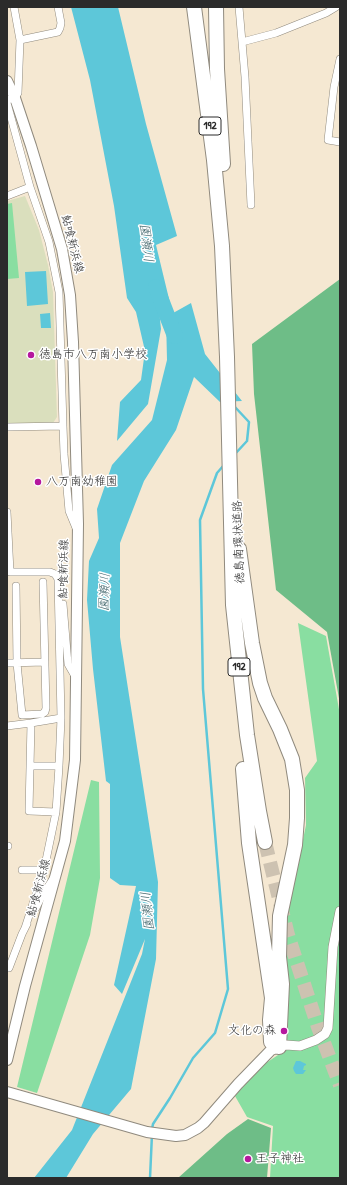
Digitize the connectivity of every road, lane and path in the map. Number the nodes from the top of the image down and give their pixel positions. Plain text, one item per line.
1 (14, 7) edge
2 (58, 7) edge
3 (194, 7) edge
4 (216, 7) edge
5 (239, 7) edge
6 (336, 7) edge
7 (20, 40) junction
8 (242, 42) junction
9 (340, 59) edge
10 (7, 81) edge
11 (10, 100) edge
12 (15, 112) junction
13 (340, 142) edge
14 (30, 187) junction
15 (7, 196) edge
16 (251, 205) dead end
17 (225, 244) junction
18 (63, 426) junction
19 (7, 427) edge
20 (234, 490) junction
21 (7, 512) edge
22 (78, 533) junction
23 (239, 549) junction
24 (9, 572) edge
25 (58, 579) junction
26 (43, 582) dead end
27 (16, 586) dead end
28 (233, 605) junction
29 (45, 662) junction
30 (7, 663) edge
31 (17, 663) junction
32 (76, 678) junction
33 (61, 718) junction
34 (31, 723) junction
35 (7, 726) edge
36 (30, 766) junction
37 (59, 766) junction
38 (56, 812) junction
39 (22, 870) dead end
40 (44, 870) junction
41 (56, 874) junction
42 (340, 911) edge
43 (25, 928) junction
44 (7, 968) edge
45 (275, 1049) junction
46 (7, 1060) edge
47 (8, 1093) edge

1 - 7 street
2 - 7 street
3 - 17 highway, 192
4 - 17 highway, 192
5 - 8 street
6 - 8 street
7 - 11 street
8 - 16 street
9 - 13 street
10 - 11 main road, 鮎喰新浜線
11 - 12 main road, 鮎喰新浜線
12 - 14 street
12 - 22 main road, 鮎喰新浜線
14 - 15 street
14 - 18 street
17 - 20 highway, 徳島南環状道路 / 192
18 - 19 street
18 - 22 street
20 - 23 highway, 徳島南環状道路 / 192
20 - 28 highway, 徳島南環状道路 / 192
21 - 24 street
22 - 32 main road, 鮎喰新浜線
23 - 28 highway, 徳島南環状道路 / 192
23 - 45 highway
24 - 25 street
25 - 32 street
25 - 33 street
26 - 29 street
27 - 31 street
28 - 45 highway
29 - 31 street
29 - 31 street
30 - 31 street
32 - 41 main road, 鮎喰新浜線
33 - 34 street
33 - 37 street
34 - 35 street
34 - 36 street
36 - 37 street
36 - 38 street
37 - 38 street
38 - 40 street
39 - 40 street
40 - 43 street
41 - 43 street
41 - 46 main road, 鮎喰新浜線
42 - 45 street
43 - 44 street
45 - 47 main road

